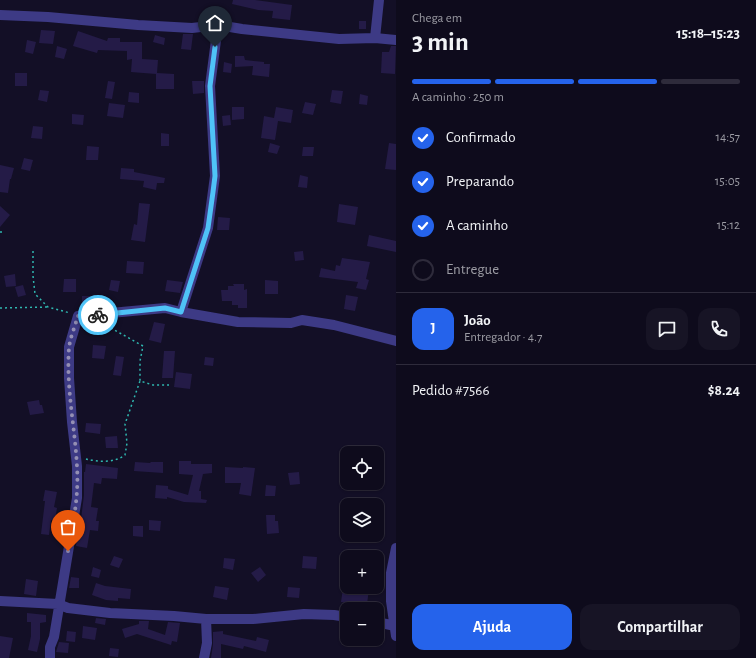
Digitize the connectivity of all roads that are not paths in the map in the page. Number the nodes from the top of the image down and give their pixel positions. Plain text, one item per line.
1 (379, 0) edge
2 (0, 15) edge
3 (218, 25) junction
4 (375, 38) junction
5 (396, 40) edge
6 (181, 312) junction
7 (396, 341) edge
8 (396, 548) edge
9 (0, 601) edge
10 (58, 604) junction
11 (340, 616) edge
12 (206, 619) junction
13 (384, 625) edge
14 (396, 631) edge
15 (50, 658) edge
16 (204, 658) edge

1 - 4 street
2 - 3 street
3 - 4 street
3 - 6 street
4 - 5 street
6 - 7 street
6 - 10 street
8 - 14 street
9 - 10 street
10 - 12 street
10 - 15 street
11 - 12 street
12 - 16 street
13 - 14 street

